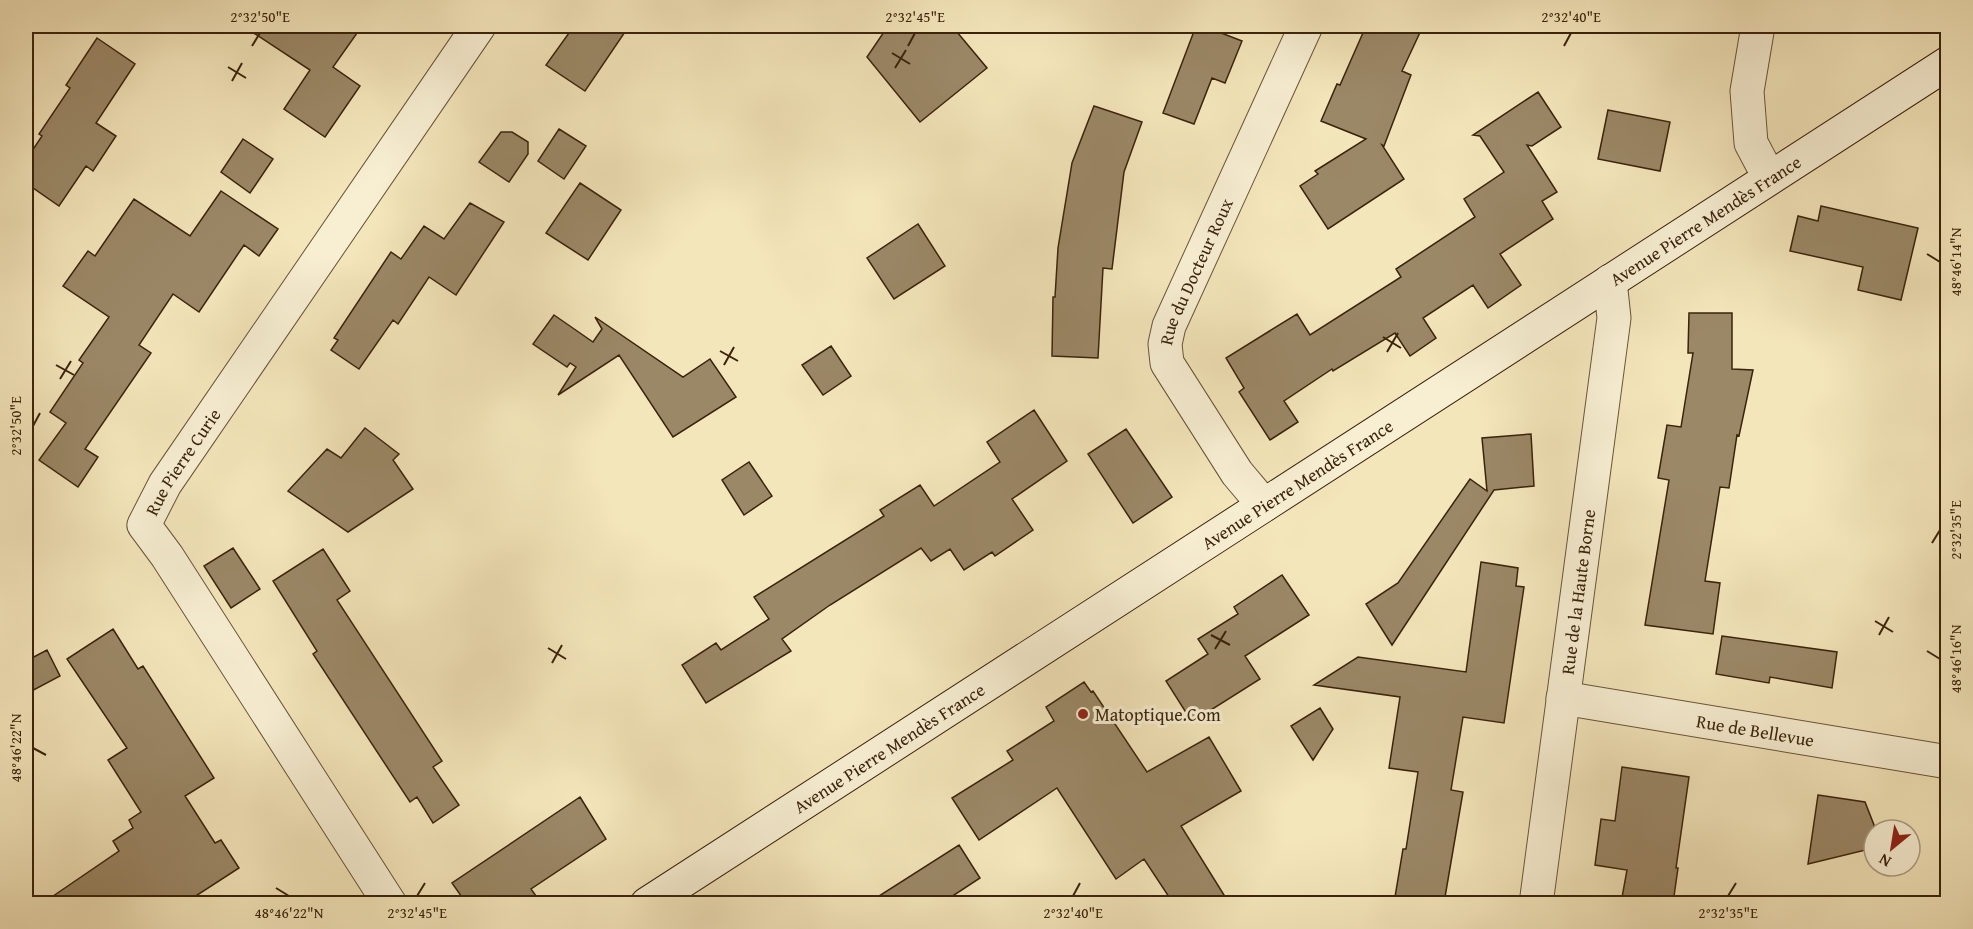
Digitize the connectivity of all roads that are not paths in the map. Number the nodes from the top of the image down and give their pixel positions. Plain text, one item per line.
1 (479, 26) edge
2 (1306, 26) edge
3 (1758, 26) edge
4 (1947, 63) edge
5 (1769, 177) junction
6 (1610, 281) junction
7 (1264, 505) junction
8 (1563, 698) junction
9 (1947, 762) edge
10 (390, 903) edge
11 (647, 903) edge
12 (1536, 903) edge

1 - 10 street, Rue Pierre Curie
2 - 7 street, Rue du Docteur Roux
3 - 5 street
4 - 5 street, Avenue Pierre Mendès France
5 - 6 street, Avenue Pierre Mendès France
6 - 7 street, Avenue Pierre Mendès France
6 - 8 street, Rue de la Haute Borne
7 - 11 street, Avenue Pierre Mendès France
8 - 9 street, Rue de Bellevue
8 - 12 street, Rue de la Haute Borne

